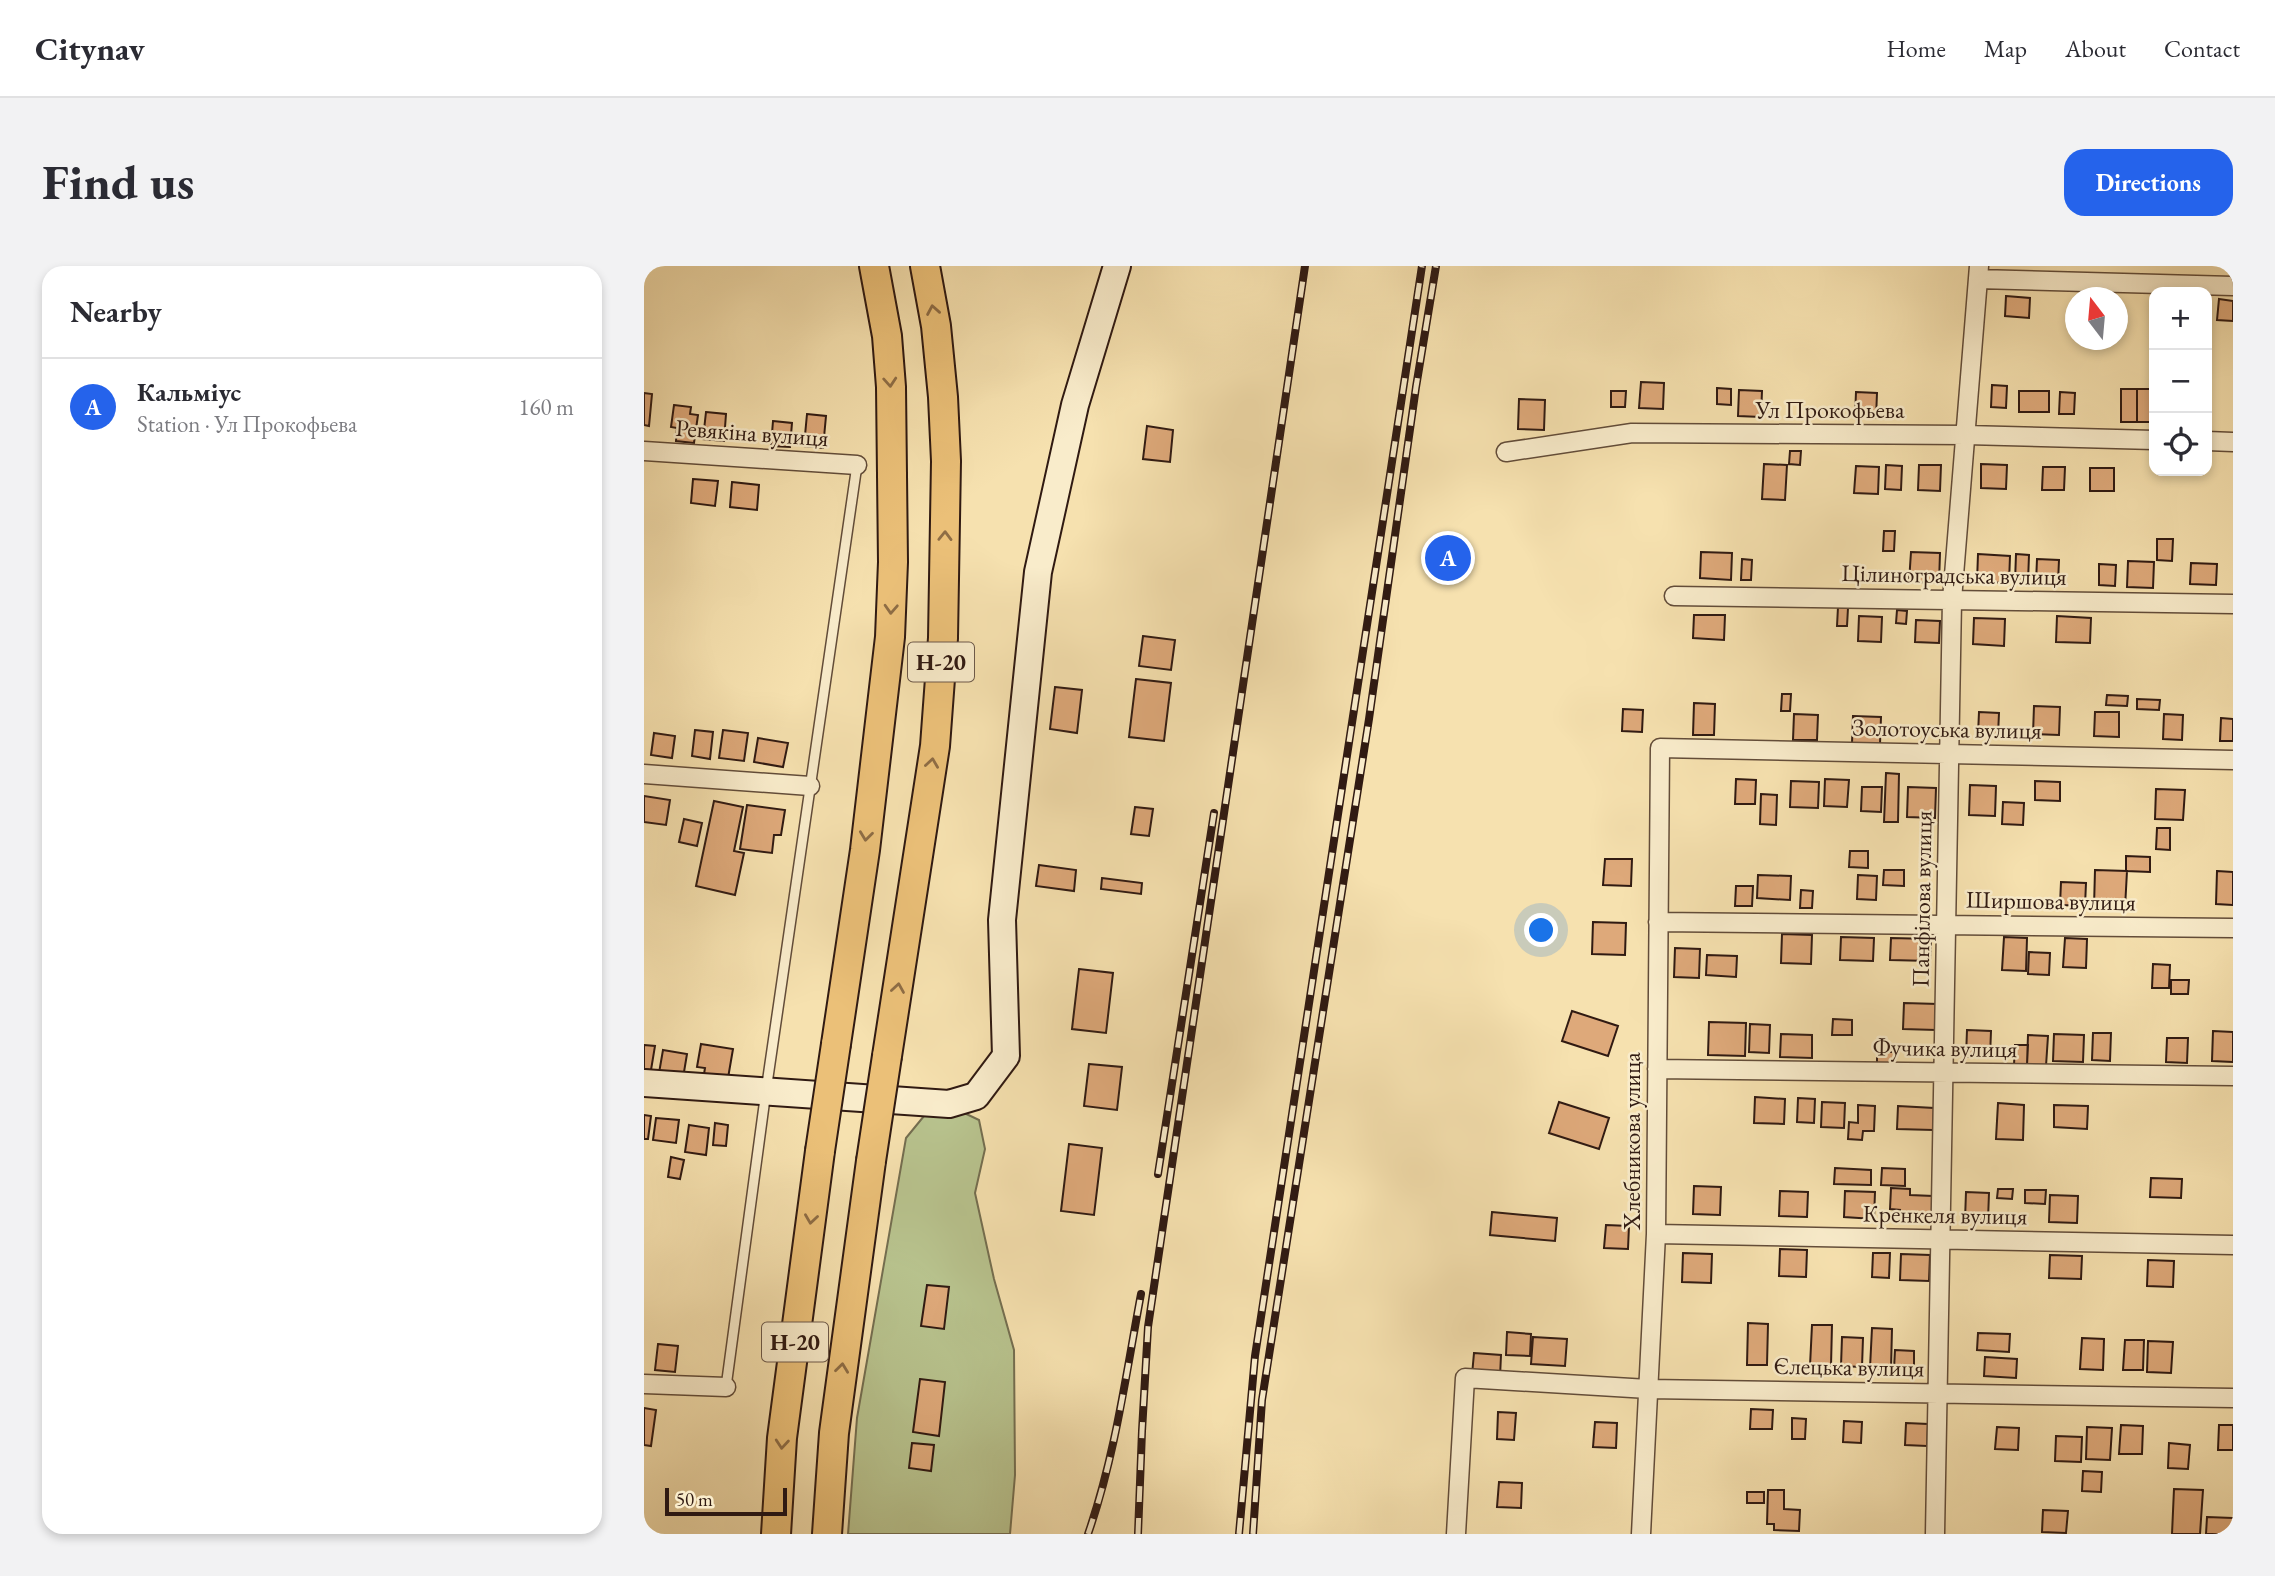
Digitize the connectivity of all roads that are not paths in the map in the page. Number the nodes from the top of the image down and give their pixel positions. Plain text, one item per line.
1 (874, 266) edge
2 (925, 266) edge
3 (1118, 266) edge
4 (1978, 273) edge
5 (2233, 286) edge
6 (1966, 435) junction
7 (2149, 440) edge
8 (2212, 441) edge
9 (2233, 442) edge
10 (644, 451) edge
11 (1506, 452) dead end
12 (857, 465) joint
13 (1674, 596) dead end
14 (1952, 600) junction
15 (2233, 604) edge
16 (1660, 748) joint
17 (1949, 754) junction
18 (2233, 760) edge
19 (644, 774) edge
20 (810, 786) junction
21 (1658, 922) junction
22 (1946, 925) junction
23 (2233, 928) edge
24 (1657, 1069) junction
25 (1944, 1072) junction
26 (2233, 1076) edge
27 (644, 1083) edge
28 (766, 1091) junction
29 (1656, 1234) junction
30 (1941, 1240) junction
31 (2233, 1245) edge
32 (644, 1384) edge
33 (726, 1387) joint
34 (1648, 1389) junction
35 (1938, 1393) junction
36 (2233, 1398) edge
37 (776, 1534) edge
38 (827, 1534) edge
39 (1456, 1534) edge
40 (1641, 1534) edge
41 (1935, 1534) edge

1 -> 37 main road, Н-20, bridge
38 -> 2 main road, Н-20, bridge
3 - 28 street
4 - 5 street
4 - 6 street, Панфілова вулиця
6 - 7 street, Ул Прокофьева
6 - 11 street, Ул Прокофьева
6 - 14 street, Панфілова вулиця
8 - 9 street
10 - 12 street, Ревякiна вулиця
12 - 20 lane
13 - 14 street, Цілиноградська вулиця
14 - 15 street, Цілиноградська вулиця
14 - 17 street, Панфілова вулиця
16 - 17 street, Золотоуська вулиця
16 - 21 street, Хлебникова улица
17 - 18 street, Золотоуська вулиця
17 - 22 street, Панфілова вулиця
19 - 20 street
20 - 28 lane
21 - 22 street, Ширшова вулиця
21 - 24 street, Хлебникова улица
22 - 23 street, Ширшова вулиця
22 - 25 street, Панфілова вулиця
24 - 25 street, Фучика вулиця
24 - 29 street, Хлебникова улица
25 - 26 street, Фучика вулиця
25 - 30 street, Панфілова вулиця
27 - 28 street
28 - 33 lane
29 - 30 street, Кренкеля вулиця
29 - 34 street, Хлебникова улица
30 - 31 street, Кренкеля вулиця
30 - 35 street, Панфілова вулиця
32 - 33 street
34 - 35 street, Єлецька вулиця
34 - 39 street, Єлецька вулиця
34 - 40 street, Хлебникова улица
35 - 36 street, Єлецька вулиця
35 - 41 street, Панфілова вулиця

